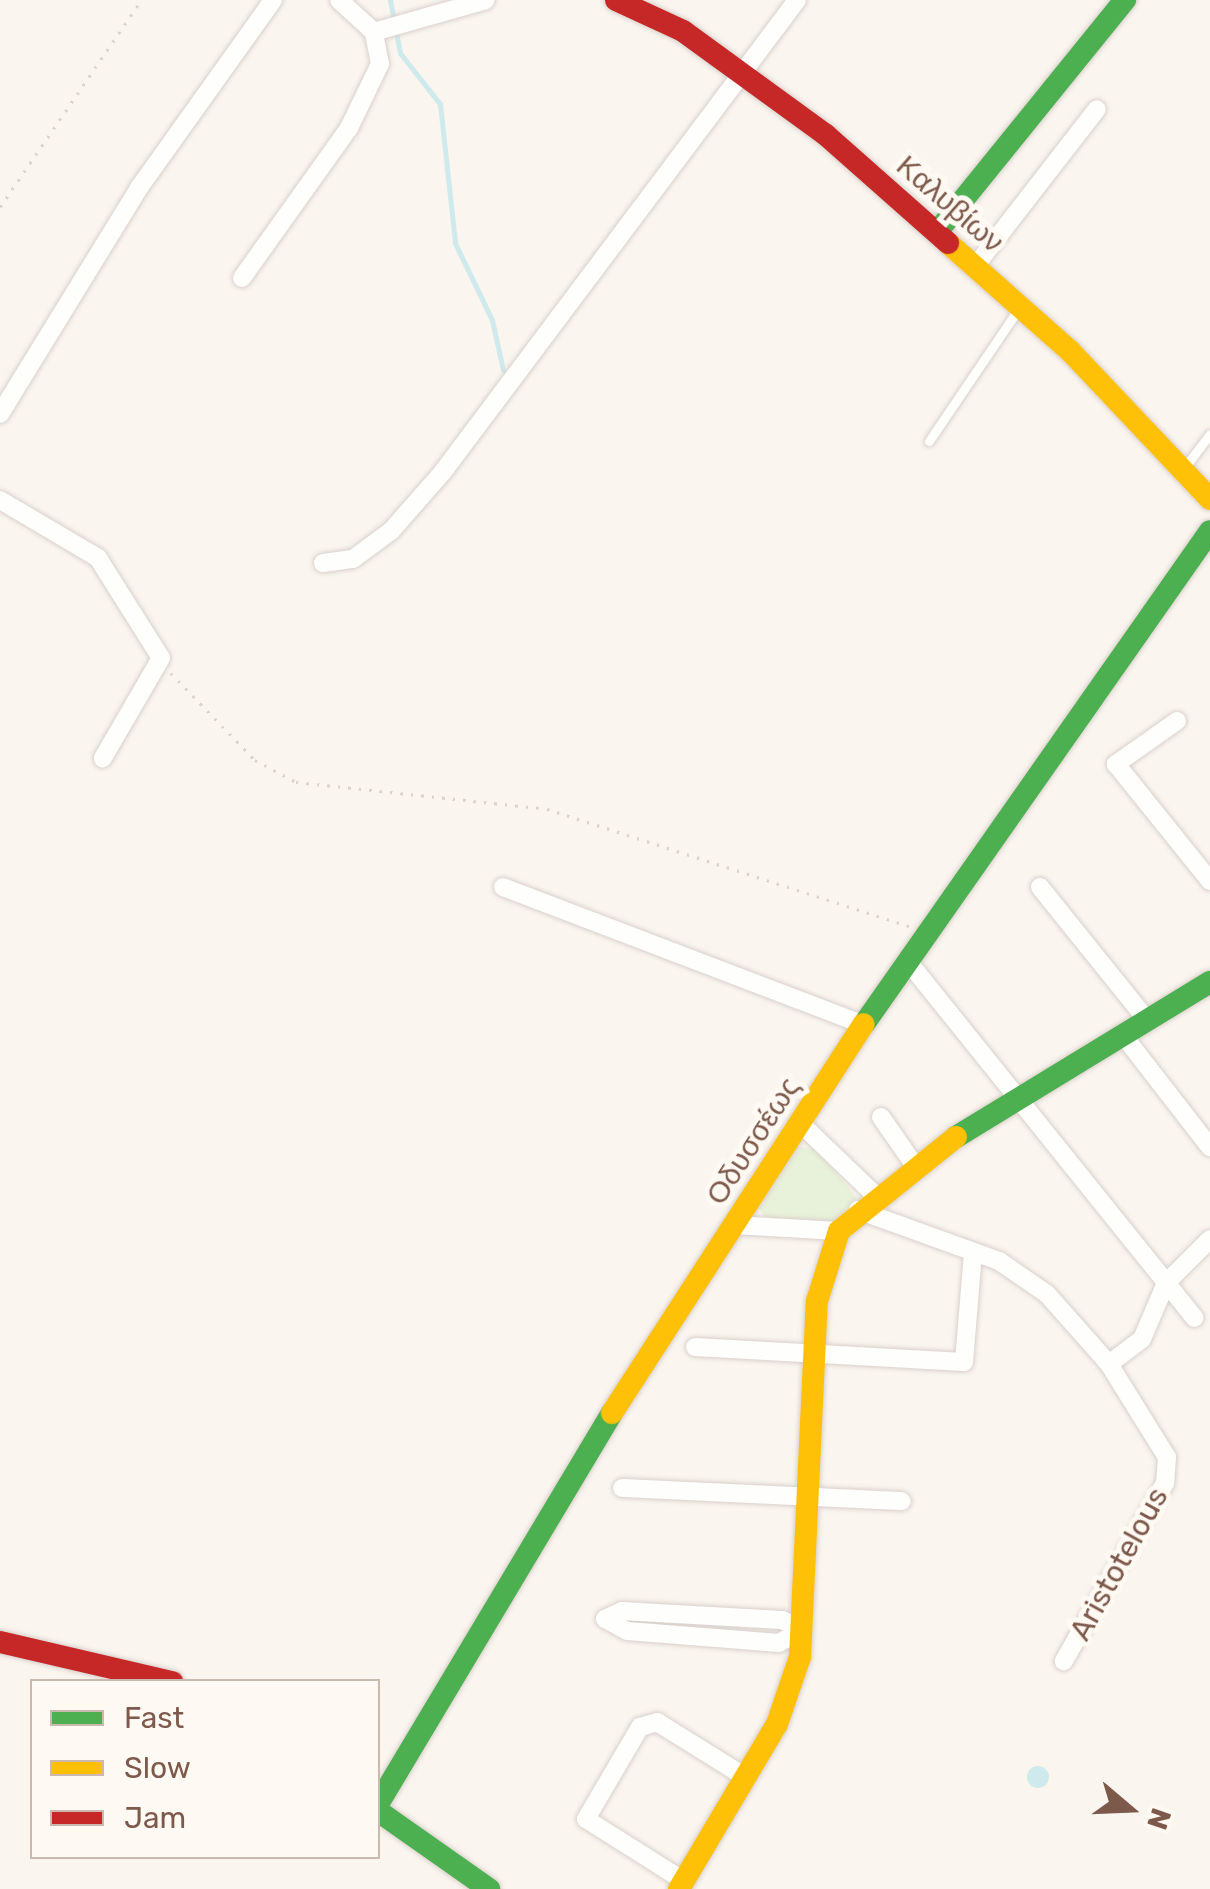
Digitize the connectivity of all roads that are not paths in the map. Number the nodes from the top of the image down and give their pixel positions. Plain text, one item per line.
1 (273, 0) edge
2 (339, 0) edge
3 (486, 0) edge
4 (616, 0) edge
5 (797, 0) edge
6 (1125, 0) edge
7 (652, 8) edge
8 (381, 32) junction
9 (740, 73) junction
10 (1097, 109) dead end
11 (937, 232) junction
12 (976, 266) junction
13 (242, 278) dead end
14 (1021, 305) junction
15 (0, 414) edge
16 (1210, 434) edge
17 (929, 441) dead end
18 (1183, 469) junction
19 (1210, 499) edge
20 (0, 500) edge
21 (1210, 531) edge
22 (322, 563) dead end
23 (1178, 721) dead end
24 (103, 758) dead end
25 (1210, 881) edge
26 (503, 887) dead end
27 (1040, 887) dead end
28 (910, 964) junction
29 (1210, 982) edge
30 (1146, 1020) junction
31 (864, 1025) junction
32 (1123, 1035) junction
33 (1018, 1101) junction
34 (880, 1117) dead end
35 (800, 1123) junction
36 (1210, 1147) edge
37 (914, 1163) junction
38 (866, 1202) junction
39 (734, 1225) junction
40 (839, 1231) junction
41 (1210, 1238) edge
42 (973, 1252) junction
43 (1166, 1282) junction
44 (1195, 1318) dead end
45 (695, 1347) dead end
46 (814, 1356) junction
47 (1109, 1364) junction
48 (622, 1488) dead end
49 (808, 1495) junction
50 (902, 1501) dead end
51 (802, 1630) junction
52 (0, 1642) edge
53 (1064, 1661) dead end
54 (159, 1679) edge
55 (747, 1778) junction
56 (380, 1804) edge
57 (380, 1808) edge
58 (682, 1885) edge
59 (489, 1889) edge

1 - 15 street
2 - 8 street
3 - 8 street
4 - 7 street, Καλυβίων
5 - 9 street
6 - 11 street
7 - 9 street, Καλυβίων
8 - 13 street
9 - 11 street, Καλυβίων
9 - 22 street
10 - 12 street
11 - 12 street, Καλυβίων
12 - 14 street, Καλυβίων
14 - 17 lane
14 - 18 street, Καλυβίων
16 - 18 lane
18 - 19 street, Καλυβίων
20 - 24 street
21 - 28 street, Οδυσσέως
23 - 25 street
26 - 31 street
27 - 30 street
28 - 31 street, Οδυσσέως
28 - 33 street
29 - 30 street
30 - 32 street
31 - 35 street, Οδυσσέως
32 - 33 street
32 - 36 street
33 - 37 street
33 - 43 street
34 - 37 street
35 - 38 street
35 - 39 street, Οδυσσέως
37 - 38 street
38 - 40 street
38 - 42 street, Aristotelous
39 - 40 street
39 - 56 street, Οδυσσέως
40 - 46 street
41 - 43 street
42 - 46 street
42 - 47 street, Aristotelous
43 - 44 street
43 - 47 street
45 - 46 street
46 - 49 street
47 - 53 street, Aristotelous
48 - 49 street
49 - 50 street
49 - 51 street
51 - 51 street
51 - 55 street
52 - 54 street
55 - 58 street
55 - 58 street
57 - 59 street

